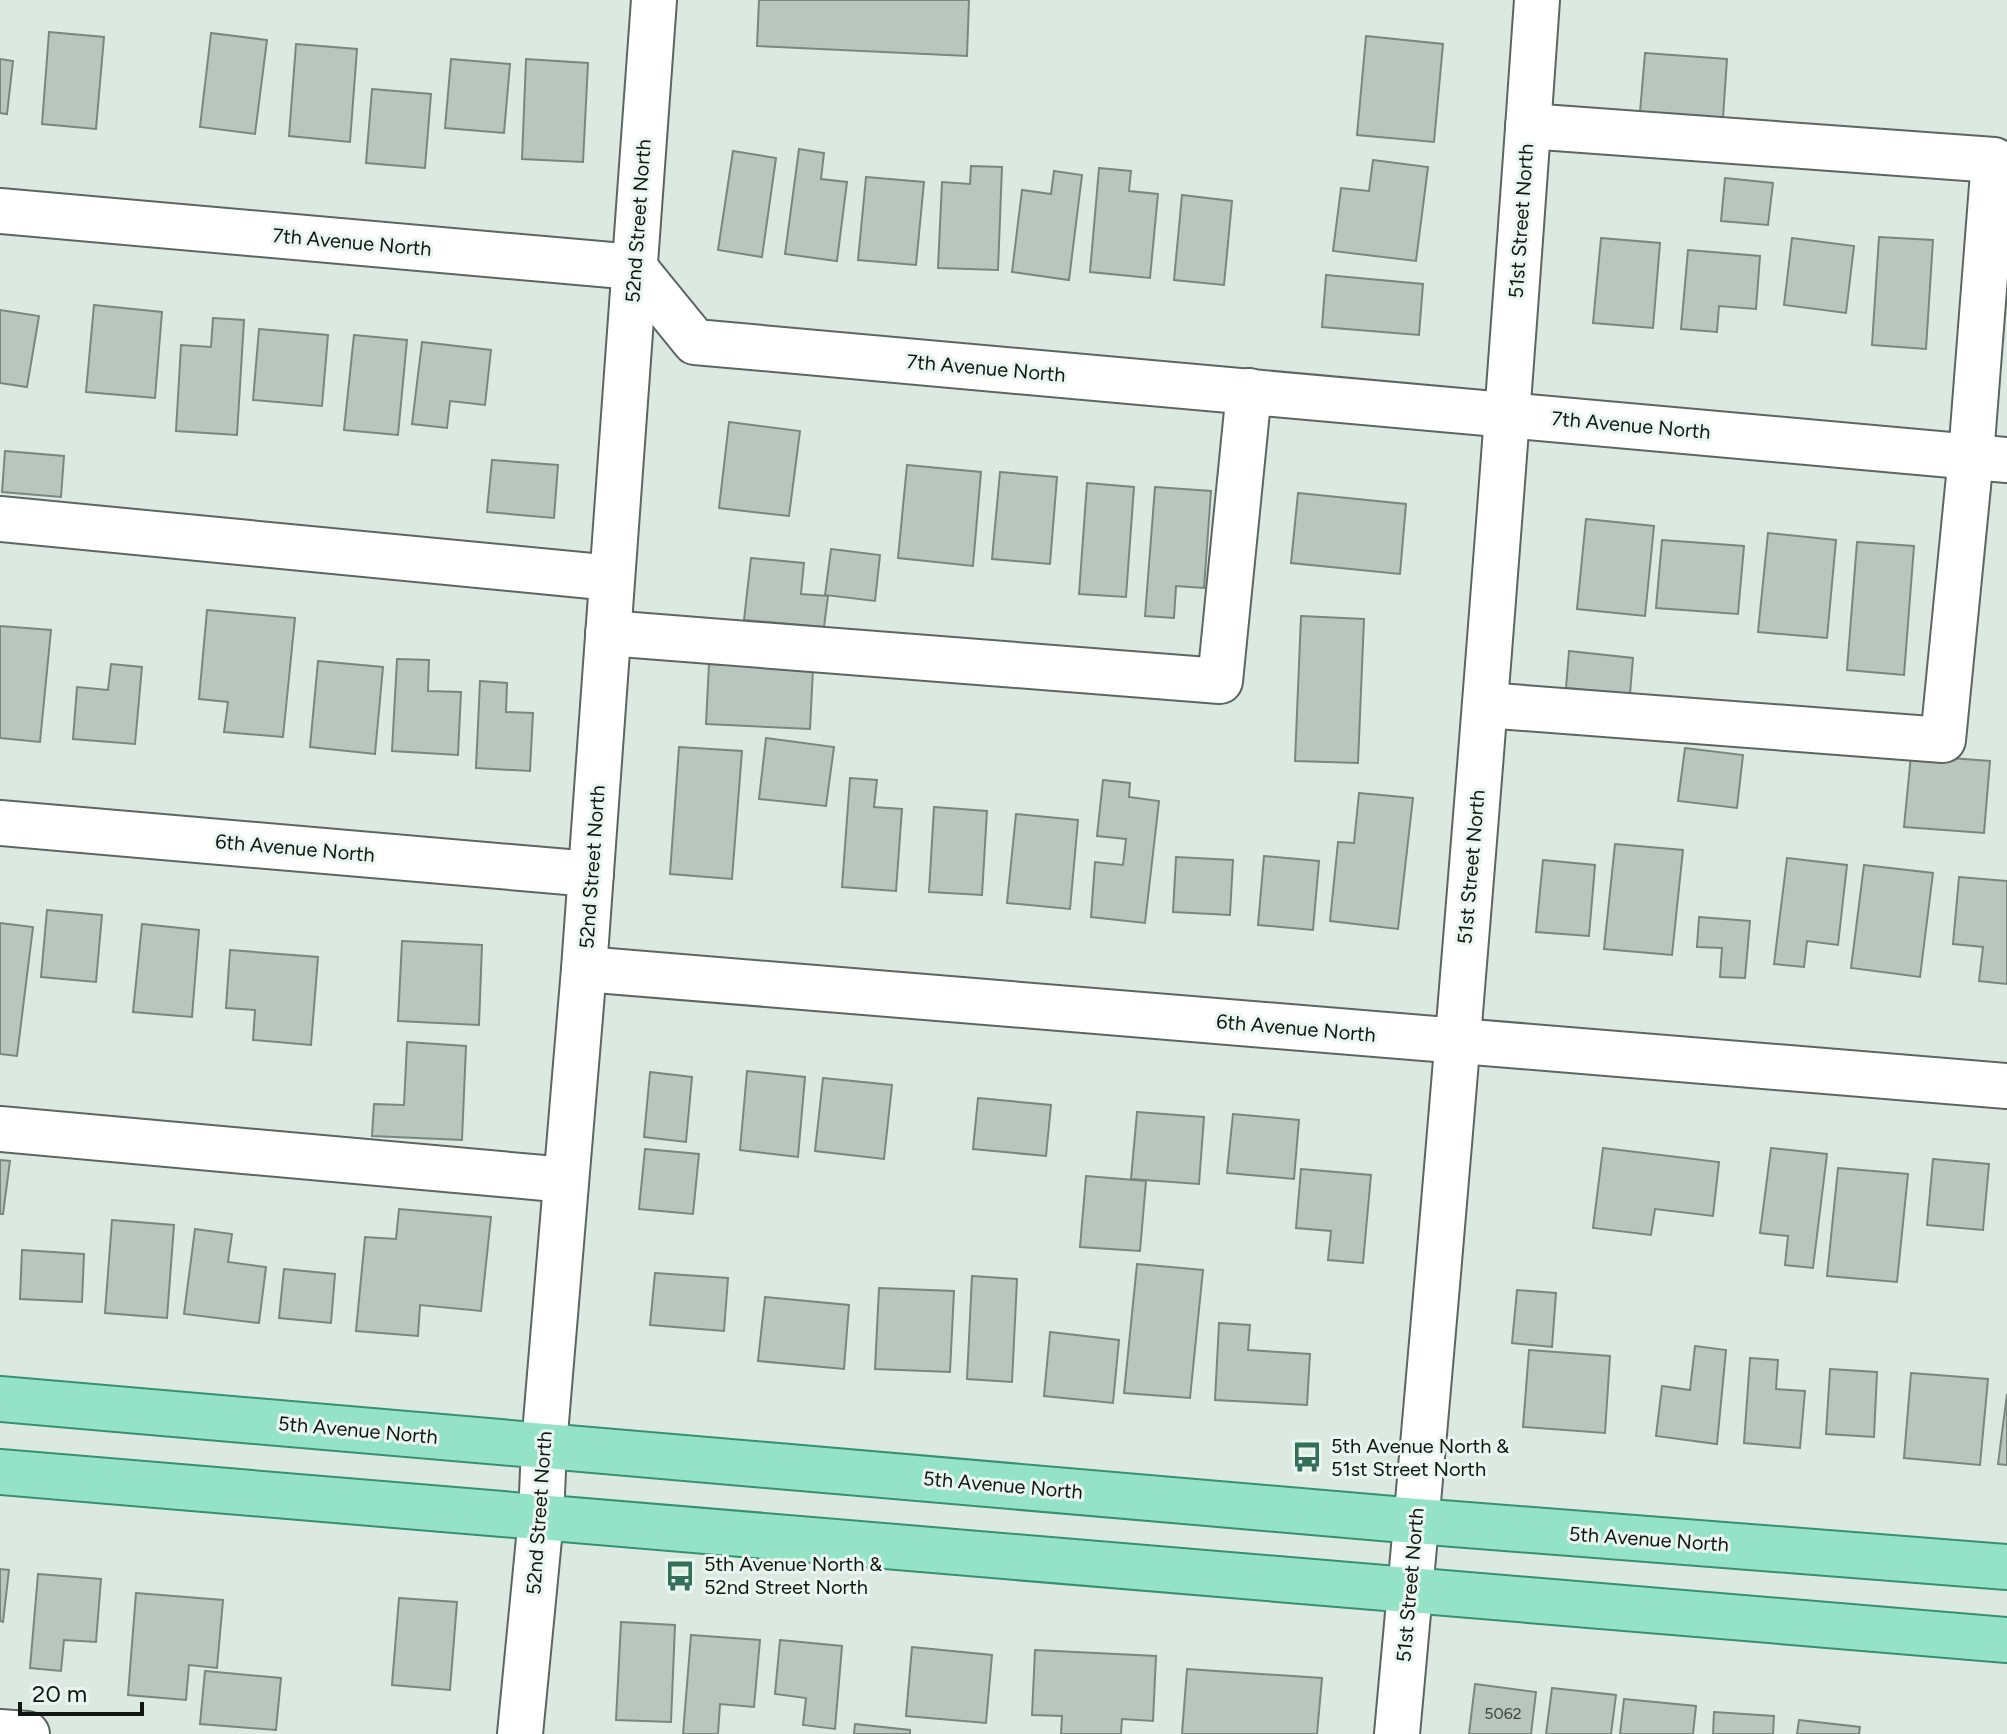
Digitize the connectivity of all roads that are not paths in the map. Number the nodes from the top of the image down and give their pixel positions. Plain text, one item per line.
1 (654, 0) edge
2 (1537, 0) edge
3 (1528, 126) junction
4 (0, 211) edge
5 (634, 267) junction
6 (1249, 391) junction
7 (1508, 414) junction
8 (1989, 458) edge
9 (0, 519) edge
10 (612, 578) junction
11 (608, 633) junction
12 (1485, 705) junction
13 (0, 823) edge
14 (591, 874) junction
15 (584, 969) junction
16 (1457, 1041) junction
17 (2007, 1086) edge
18 (0, 1129) edge
19 (566, 1180) junction
20 (0, 1399) edge
21 (544, 1446) junction
22 (0, 1472) edge
23 (541, 1518) junction
24 (1416, 1521) junction
25 (2007, 1567) edge
26 (1410, 1589) junction
27 (2007, 1640) edge
28 (0, 1732) edge
29 (27, 1734) edge
30 (520, 1734) edge
31 (1397, 1734) edge

1 - 5 street, 52nd Street North
2 - 3 street, 51st Street North
3 - 7 street, 51st Street North
3 - 8 street
4 - 5 street, 7th Avenue North
5 - 6 street, 7th Avenue North
5 - 10 street, 52nd Street North
6 - 7 street, 7th Avenue North
6 - 11 street
7 - 8 street, 7th Avenue North
7 - 12 street, 51st Street North
8 - 12 street
9 - 10 street
10 - 11 street, 52nd Street North
11 - 14 street, 52nd Street North
12 - 16 street, 51st Street North
13 - 14 street, 6th Avenue North
14 - 15 street, 52nd Street North
15 - 16 street, 6th Avenue North
15 - 19 street, 52nd Street North
16 - 17 street, 6th Avenue North
16 - 24 street, 51st Street North
18 - 19 street
19 - 21 street, 52nd Street North
20 - 21 main road, 5th Avenue North
21 - 23 street, 52nd Street North
21 - 24 main road, 5th Avenue North
22 - 23 main road
23 - 26 main road
23 - 30 street, 52nd Street North
24 - 25 main road, 5th Avenue North
24 - 26 street, 51st Street North
26 - 27 main road
26 - 31 street, 51st Street North
28 - 29 street

